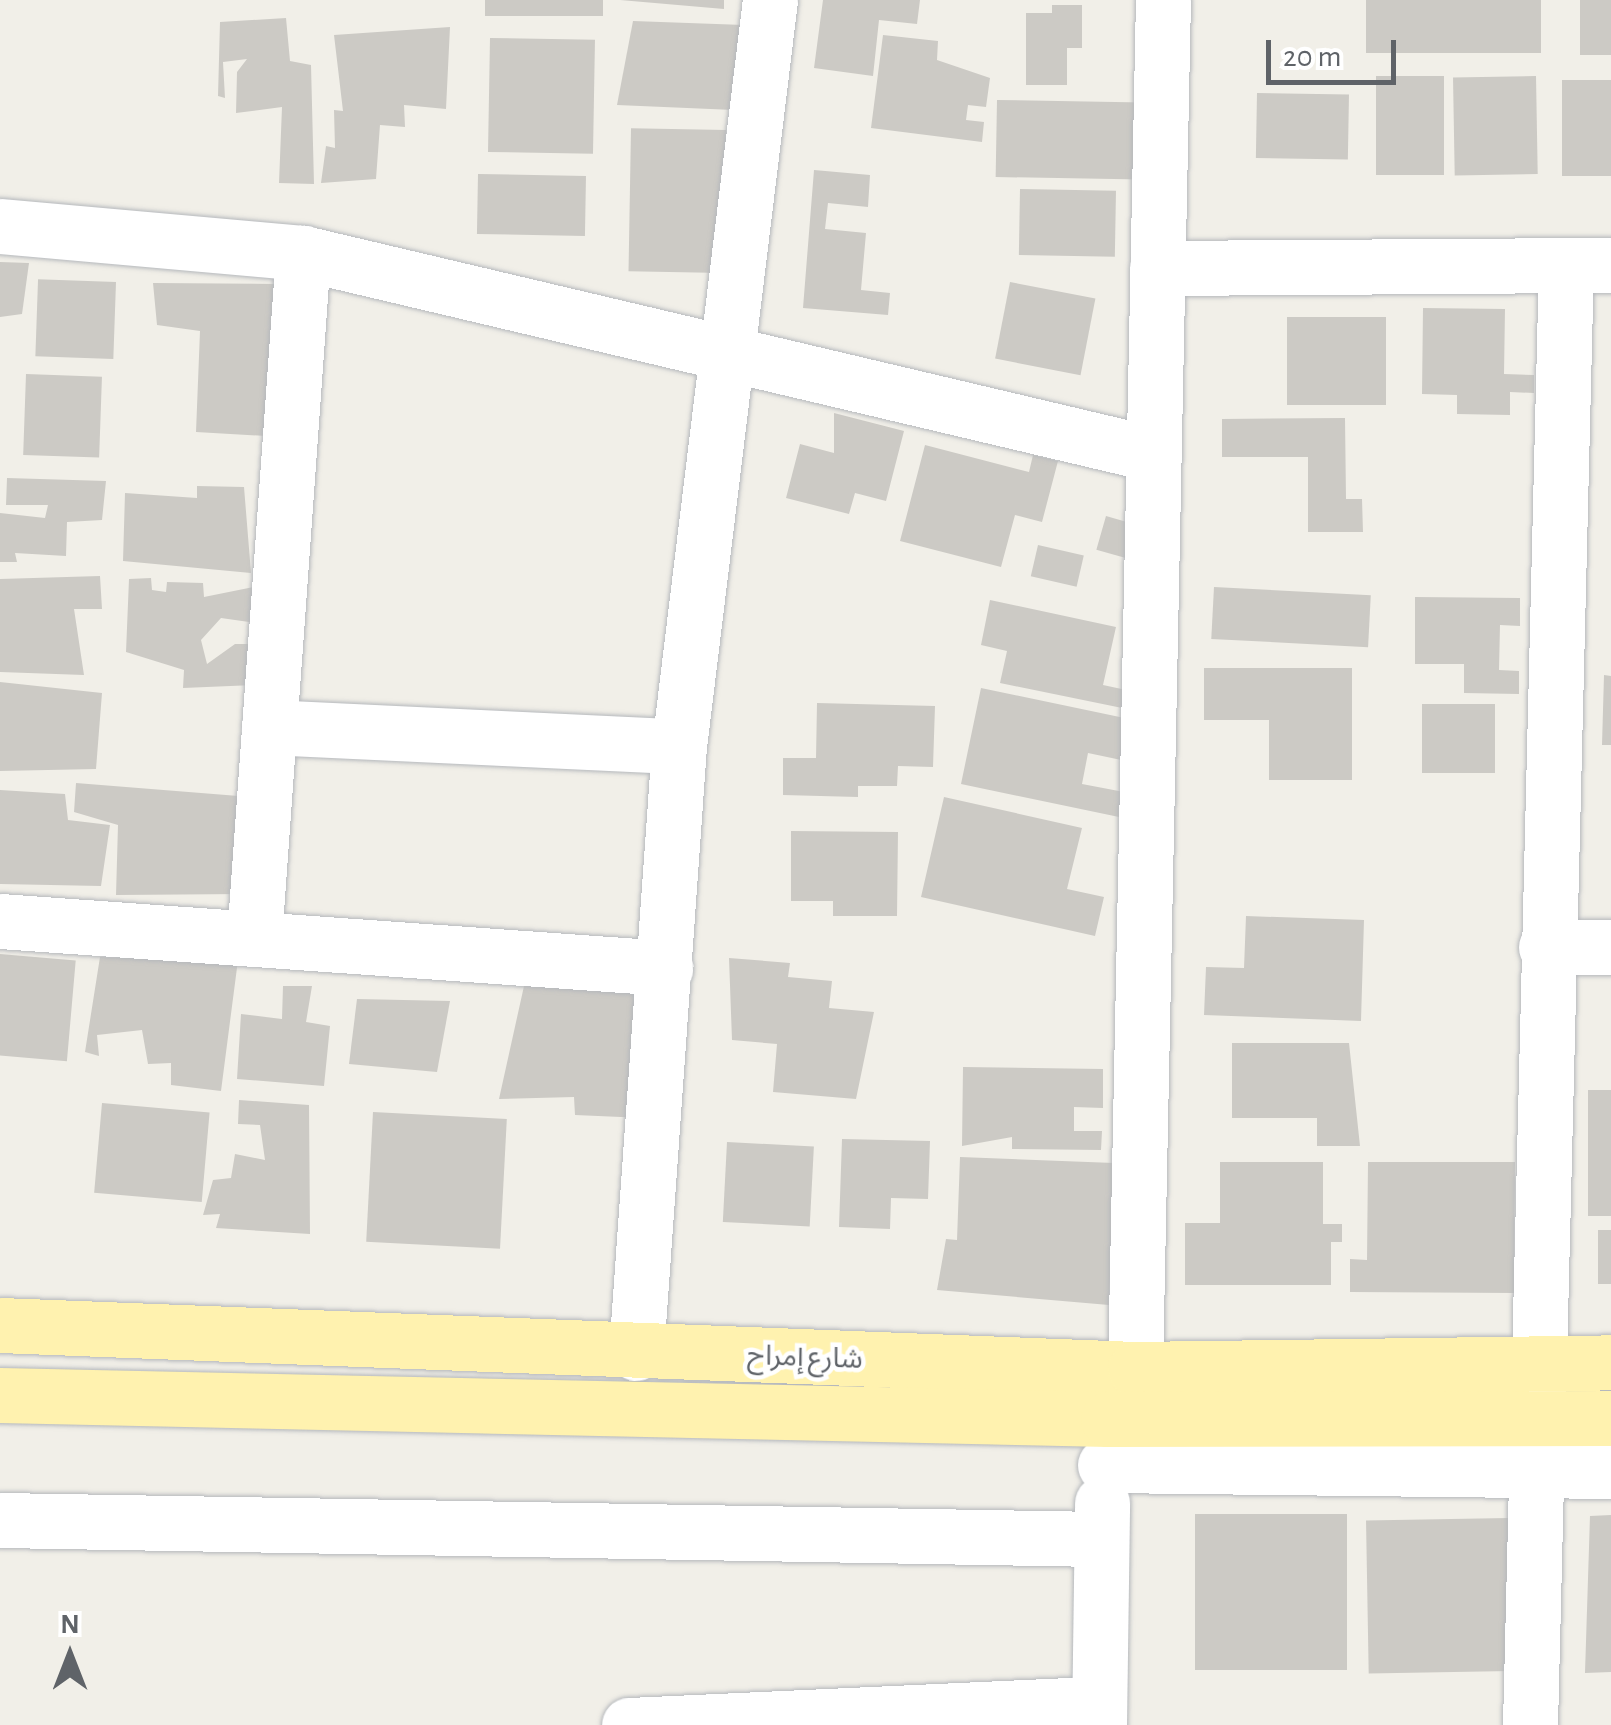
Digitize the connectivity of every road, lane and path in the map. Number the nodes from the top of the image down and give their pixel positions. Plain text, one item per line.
1 (770, 0) edge
2 (1163, 0) edge
3 (0, 226) edge
4 (303, 253) junction
5 (1588, 265) edge
6 (1157, 268) junction
7 (727, 351) junction
8 (1153, 454) junction
9 (268, 727) junction
10 (679, 746) junction
11 (0, 921) edge
12 (254, 940) junction
13 (1546, 947) junction
14 (1611, 947) edge
15 (666, 968) junction
16 (0, 1325) edge
17 (636, 1353) junction
18 (1540, 1362) junction
19 (1611, 1362) edge
20 (1135, 1370) junction
21 (0, 1395) edge
22 (1611, 1418) edge
23 (1106, 1442) junction
24 (1537, 1443) junction
25 (1611, 1470) edge
26 (0, 1520) edge
27 (1100, 1539) junction
28 (1099, 1714) edge
29 (629, 1725) edge
30 (1530, 1725) edge

1 - 7 street
2 - 6 street
3 - 4 street
4 - 7 street
4 - 9 street
5 - 6 street
5 - 13 street
6 - 8 street
7 - 8 street
7 - 10 street
8 - 20 street
9 - 10 street
9 - 12 street
10 - 15 street
11 - 12 street
12 - 15 street
13 - 14 street
13 - 18 street
15 - 17 street
16 - 17 main road, شارع إمراح
17 - 20 main road, شارع إمراح
18 - 19 main road, شارع إمراح
18 - 20 main road, شارع إمراح
18 - 24 street
21 - 23 main road, شارع إمراح
22 - 24 main road, شارع إمراح
23 - 24 main road, شارع إمراح
23 - 27 street
24 - 25 street
24 - 30 street
26 - 27 street
27 - 28 street
28 - 29 street

